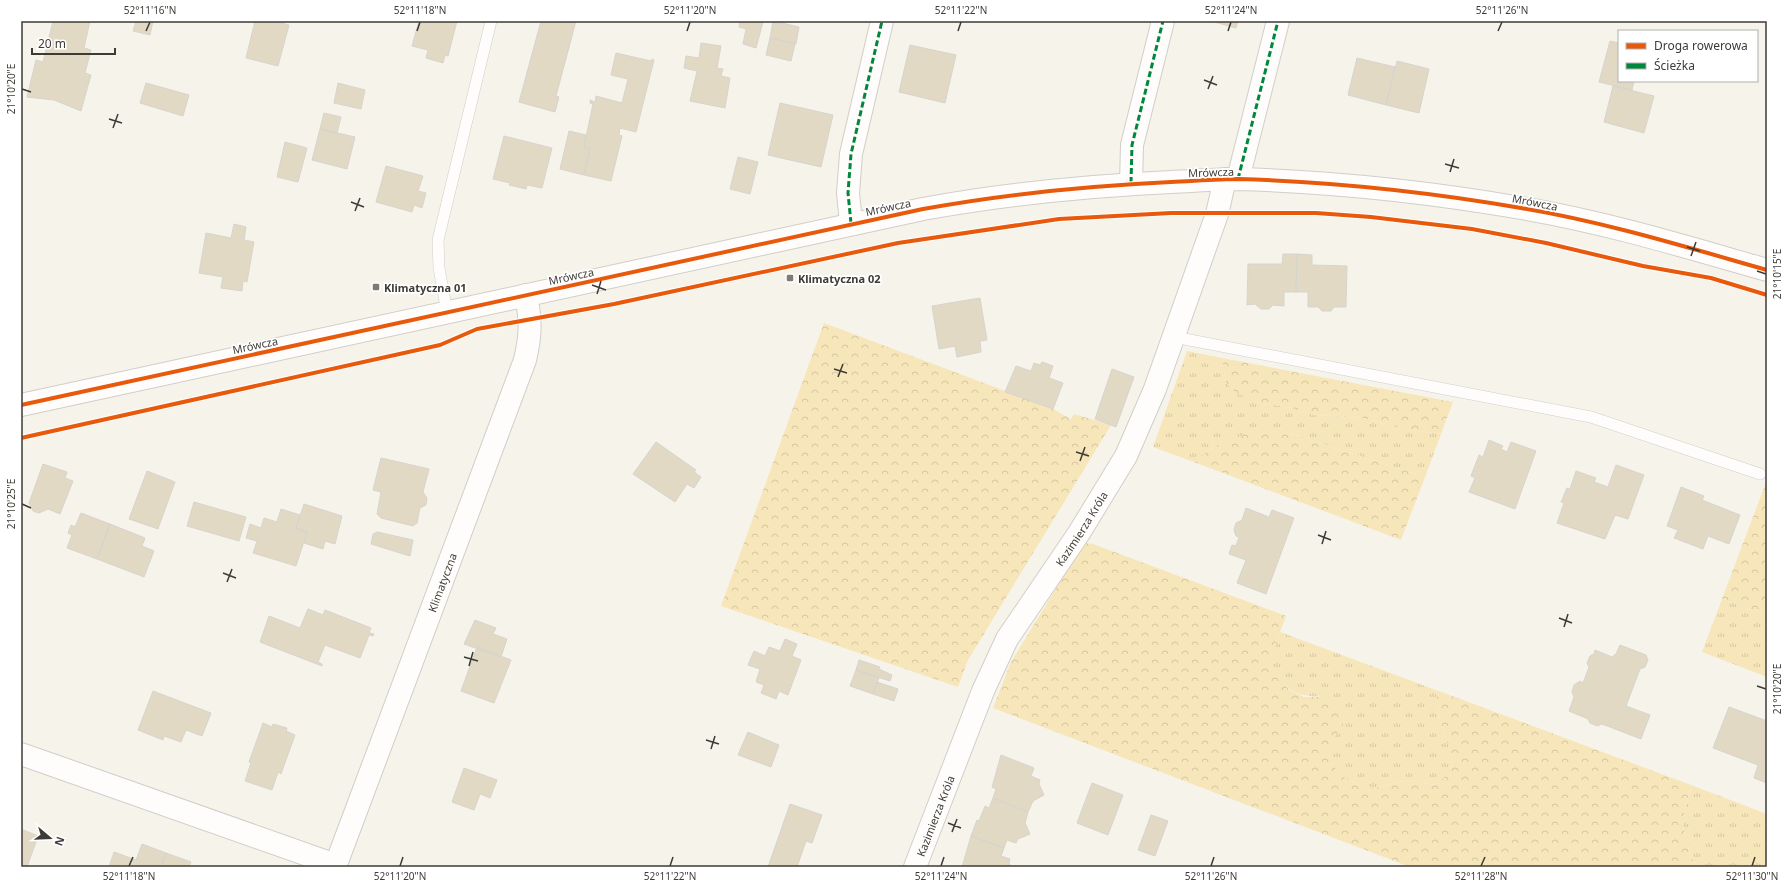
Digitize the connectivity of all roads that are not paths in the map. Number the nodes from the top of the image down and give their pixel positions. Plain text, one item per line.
1 (491, 21) edge
2 (882, 21) edge
3 (1163, 21) edge
4 (1278, 21) edge
5 (1232, 179) junction
6 (1131, 184) junction
7 (851, 224) junction
8 (1767, 270) edge
9 (526, 295) junction
10 (447, 312) junction
11 (1174, 337) junction
12 (21, 405) edge
13 (1760, 474) dead end
14 (21, 754) edge
15 (336, 866) edge
16 (915, 867) edge

1 - 10 lane
2 - 7 street
3 - 6 street
4 - 5 street, Kazimierza Króla
5 - 6 street, Mrówcza
5 - 8 street, Mrówcza
5 - 11 street, Kazimierza Króla
6 - 7 street, Mrówcza
7 - 9 street, Mrówcza
9 - 10 street, Mrówcza
9 - 15 street, Klimatyczna
10 - 12 street, Mrówcza
11 - 13 lane
11 - 16 street, Kazimierza Króla
14 - 15 street

